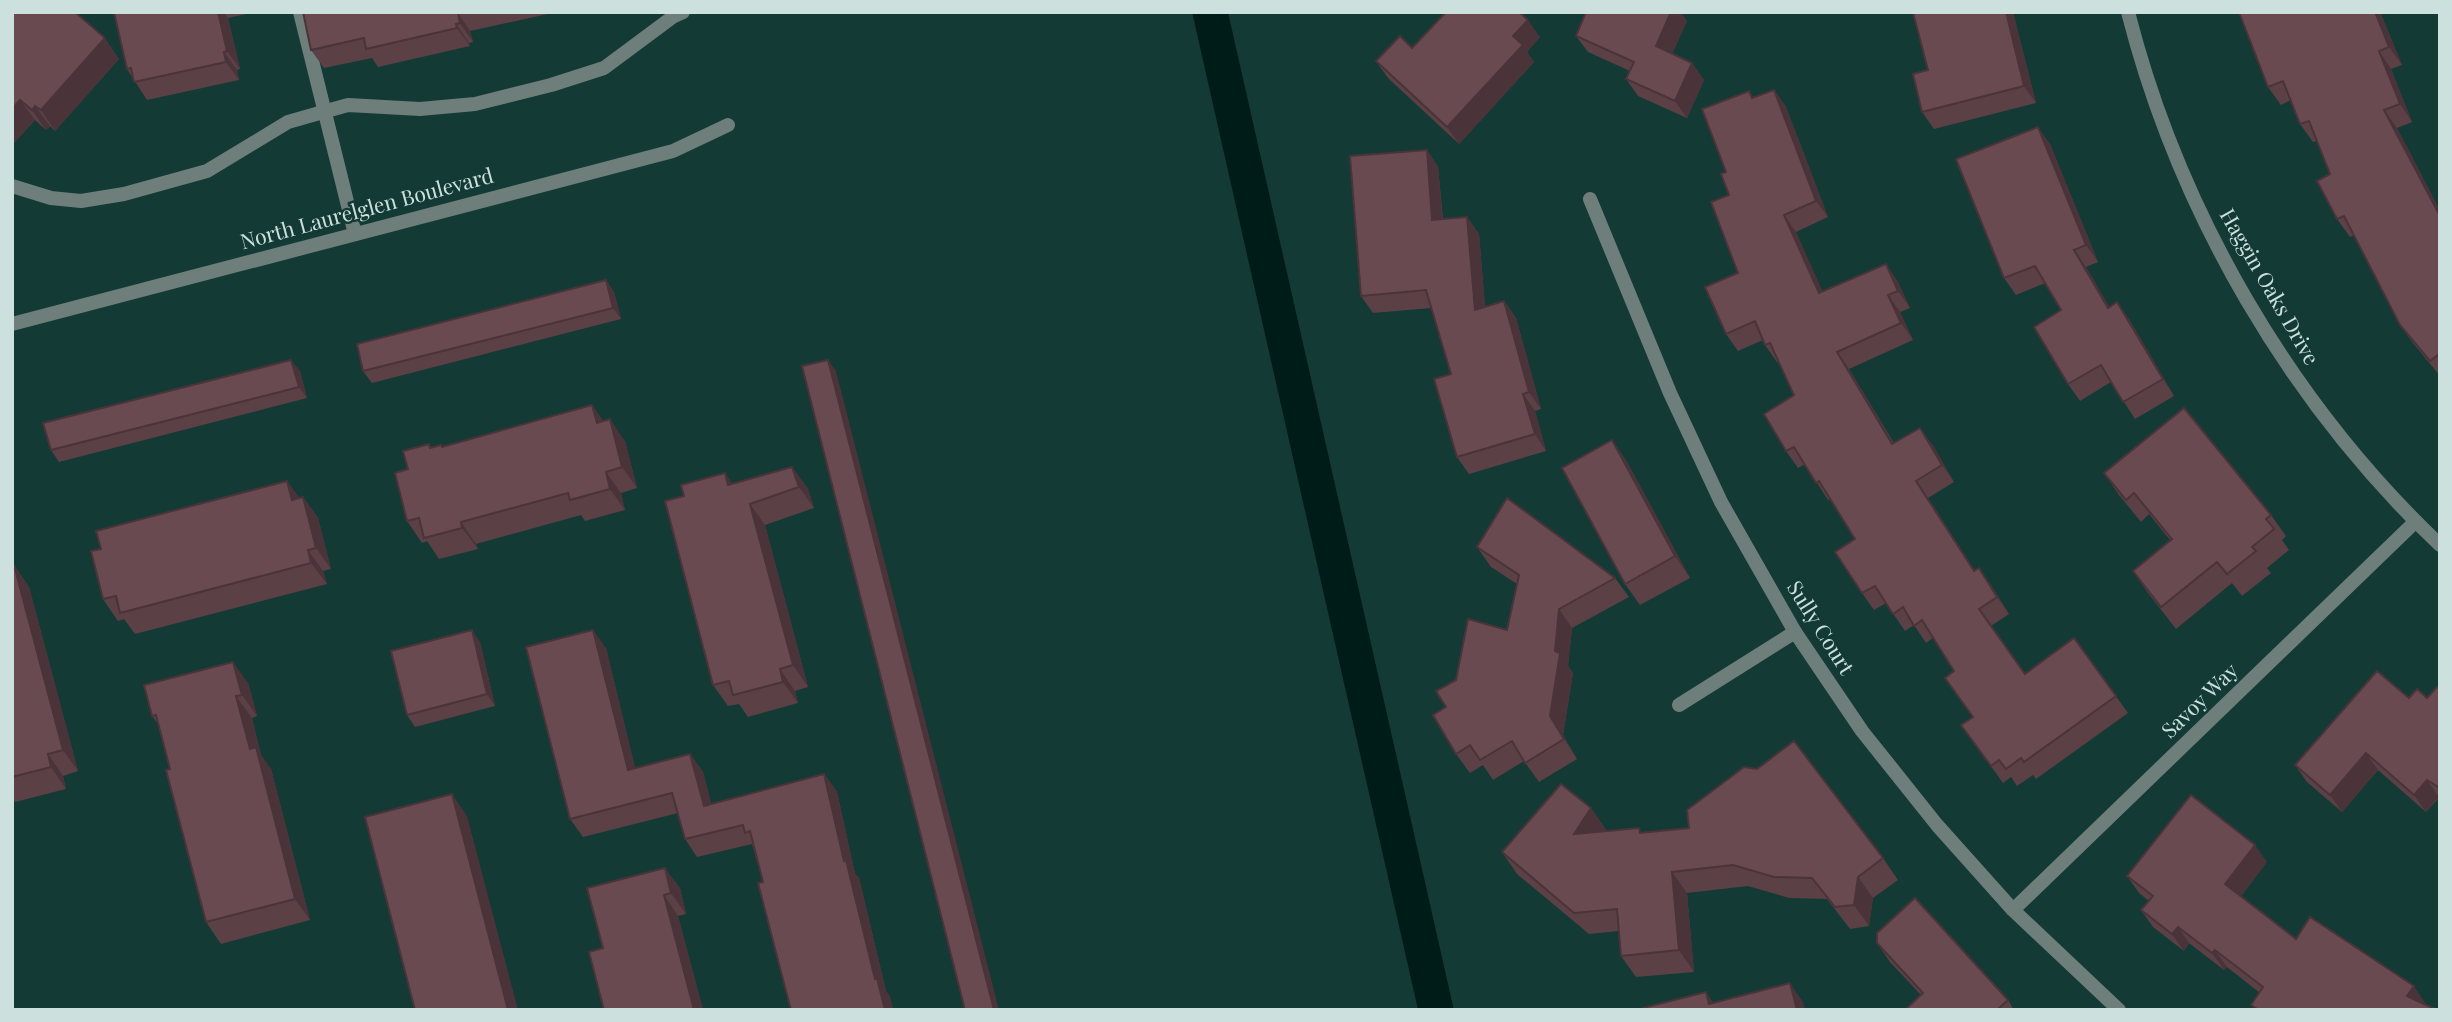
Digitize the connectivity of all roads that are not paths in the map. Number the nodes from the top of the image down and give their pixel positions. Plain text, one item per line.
1 (300, 12) edge
2 (683, 12) edge
3 (2128, 12) edge
4 (323, 111) junction
5 (728, 125) dead end
6 (12, 186) edge
7 (1590, 199) dead end
8 (355, 234) junction
9 (12, 324) edge
10 (2416, 522) junction
11 (2440, 545) edge
12 (1795, 632) junction
13 (1679, 705) dead end
14 (2014, 910) junction
15 (2119, 1010) edge

1 - 4 street
2 - 4 street
3 - 10 street, Haggin Oaks Drive
4 - 6 street
4 - 8 street
5 - 8 street, North Laurelglen Boulevard
7 - 12 street, Sully Court
8 - 9 street, North Laurelglen Boulevard
10 - 11 street, Haggin Oaks Drive
10 - 14 street, Savoy Way
12 - 13 street
12 - 14 street, Sully Court
14 - 15 street, Sully Court

